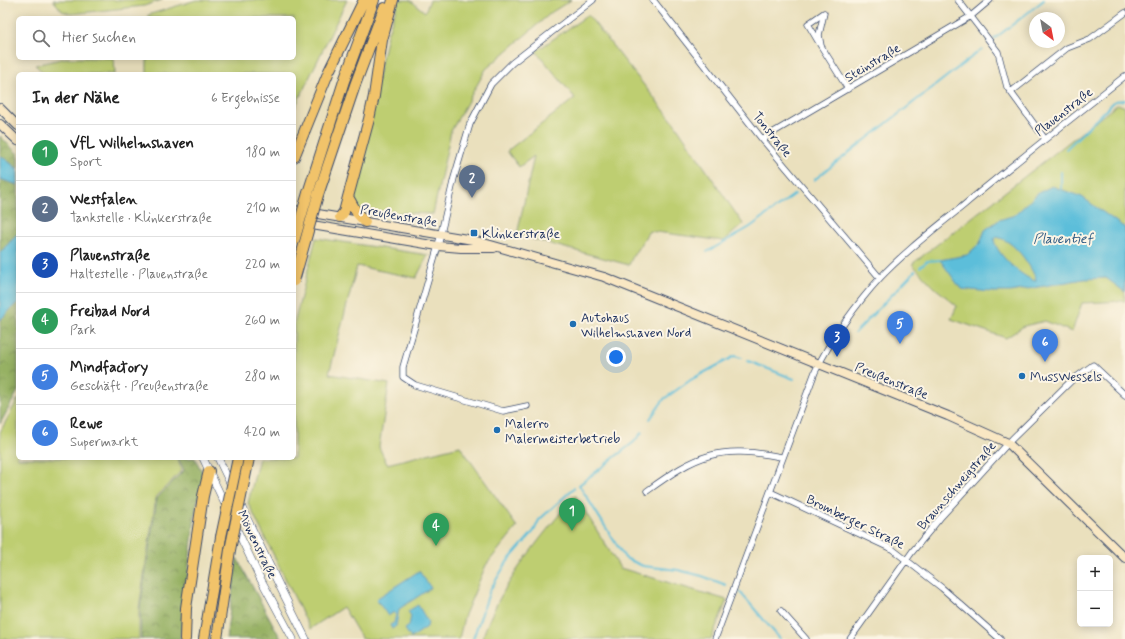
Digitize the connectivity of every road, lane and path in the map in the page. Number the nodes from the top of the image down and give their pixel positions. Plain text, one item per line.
1 (364, 0) edge
2 (374, 0) edge
3 (388, 0) edge
4 (394, 0) edge
5 (593, 0) edge
6 (653, 0) edge
7 (958, 0) edge
8 (990, 0) edge
9 (1125, 13) edge
10 (971, 16) junction
11 (821, 46) junction
12 (1125, 76) edge
13 (848, 89) junction
14 (1011, 92) junction
15 (0, 108) edge
16 (0, 124) edge
17 (16, 124) edge
18 (16, 139) edge
19 (762, 139) junction
20 (1045, 139) junction
21 (296, 152) edge
22 (348, 197) junction
23 (296, 210) edge
24 (340, 217) junction
25 (296, 222) edge
26 (365, 222) junction
27 (328, 228) junction
28 (296, 234) edge
29 (441, 235) junction
30 (438, 246) junction
31 (499, 248) junction
32 (296, 274) edge
33 (880, 278) junction
34 (818, 364) junction
35 (1125, 395) edge
36 (528, 406) dead end
37 (1008, 443) junction
38 (781, 457) junction
39 (204, 460) edge
40 (219, 460) edge
41 (238, 460) edge
42 (249, 460) edge
43 (209, 471) junction
44 (648, 491) dead end
45 (770, 492) junction
46 (1125, 558) edge
47 (908, 560) junction
48 (781, 611) dead end
49 (185, 639) edge
50 (204, 639) edge
51 (217, 639) edge
52 (293, 639) edge
53 (306, 639) edge
54 (715, 639) edge
55 (806, 639) edge
56 (850, 639) edge
57 (1000, 639) edge

1 - 21 highway
2 - 28 highway, bridge
3 - 32 highway, bridge
4 - 22 highway
5 - 29 street
6 - 19 street, Tonstraße
7 - 10 street
8 - 10 street, Steinstraße
9 - 14 street
10 - 13 street, Steinstraße
10 - 14 street
11 - 11 street
11 - 13 street
12 - 20 street, Plauenstraße
13 - 19 street, Steinstraße
14 - 20 street
15 - 17 main road
16 - 18 main road
19 - 33 street, Tonstraße
20 - 33 street, Plauenstraße
22 - 24 highway
22 - 26 highway
23 - 24 main road, Preußenstraße
24 - 26 main road, Preußenstraße
24 - 27 main road
25 - 27 main road, Preußenstraße
26 - 29 main road, Preußenstraße
27 - 30 main road, Preußenstraße
29 - 30 street
29 - 31 main road, Preußenstraße
30 - 31 main road, Preußenstraße
30 - 36 street
31 - 34 main road, Preußenstraße
33 - 34 street, Plauenstraße
34 - 37 main road, Preußenstraße
34 - 38 street, Plauenstraße
35 - 37 street, Braunschweigstraße
37 - 46 main road, Preußenstraße
37 - 47 street, Braunschweigstraße
38 - 44 street
38 - 45 street, Plauenstraße
39 - 43 street, Möwenstraße
40 - 53 street, Möwenstraße
41 - 50 highway, bridge
42 - 51 highway, bridge
43 - 49 highway
43 - 52 street, Möwenstraße
45 - 47 street, Bromberger Straße
45 - 54 street, Plauenstraße
47 - 56 street, Braunschweigstraße
47 - 57 street, Bromberger Straße
48 - 55 street

